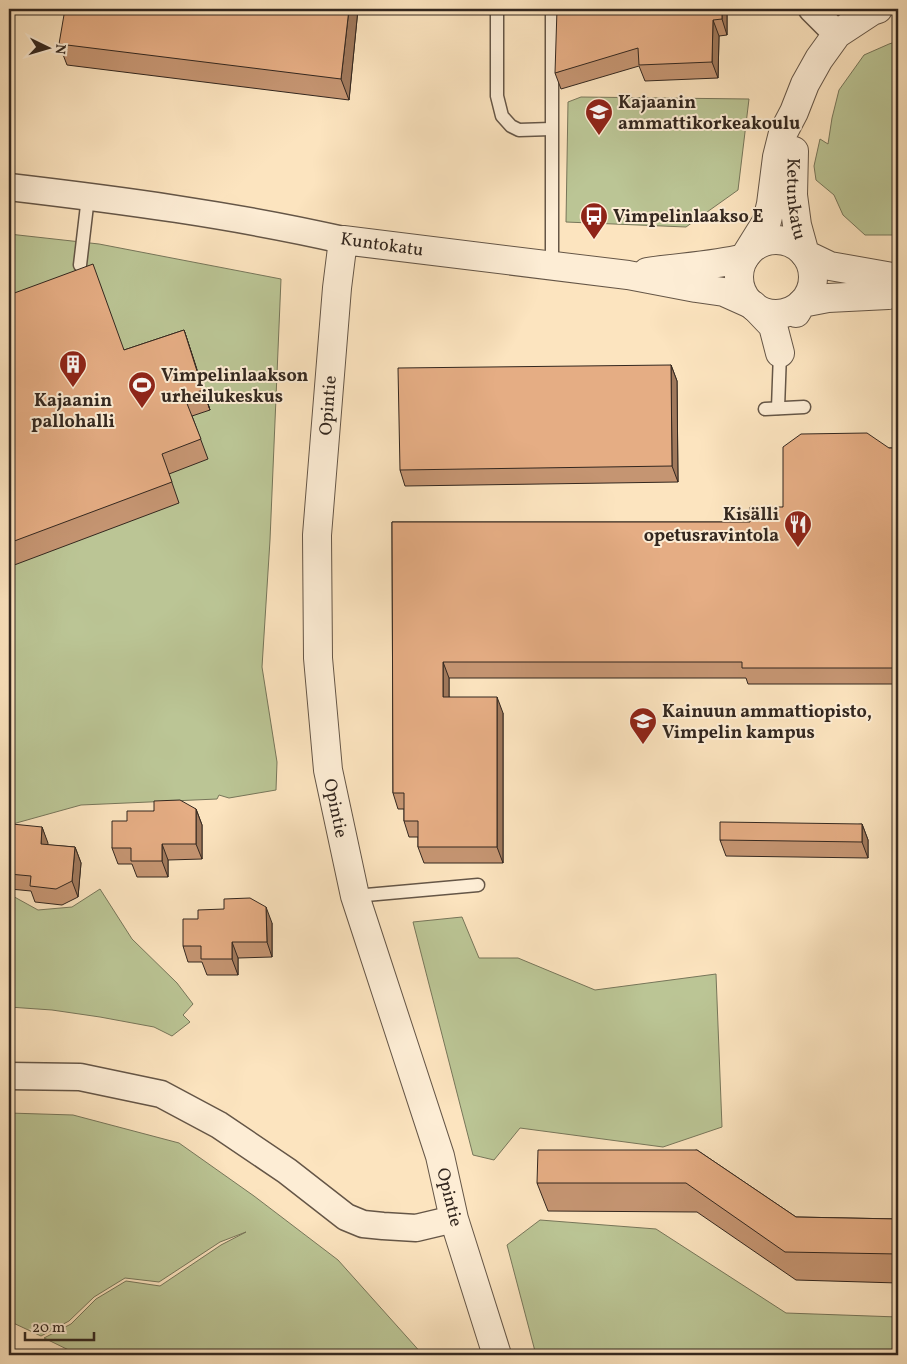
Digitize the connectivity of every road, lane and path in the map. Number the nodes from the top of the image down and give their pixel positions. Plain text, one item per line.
1 (497, 9) edge
2 (552, 9) edge
3 (812, 9) edge
4 (878, 9) edge
5 (837, 34) junction
6 (794, 112) junction
7 (552, 129) junction
8 (9, 187) edge
9 (88, 196) junction
10 (343, 240) junction
11 (805, 254) junction
12 (744, 258) junction
13 (80, 265) dead end
14 (552, 266) junction
15 (628, 275) junction
16 (898, 278) edge
17 (898, 292) edge
18 (802, 303) junction
19 (753, 305) junction
20 (780, 353) junction
21 (804, 407) dead end
22 (778, 408) junction
23 (765, 409) dead end
24 (478, 886) dead end
25 (355, 896) junction
26 (9, 1076) edge
27 (454, 1219) junction
28 (497, 1355) edge

1 - 7 lane
2 - 7 lane
3 - 5 street
4 - 5 street, Ketunkatu
5 - 6 street, Ketunkatu
6 - 11 street, Ketunkatu
6 - 12 street, Ketunkatu
7 - 14 lane
8 - 9 street, Kuntokatu
9 - 10 street, Kuntokatu
9 - 13 lane
10 - 14 street, Kuntokatu
10 - 25 street, Opintie
11 - 12 street
11 - 16 street
11 - 18 street
12 - 15 street
12 - 19 street
14 - 15 street, Kuntokatu
15 - 19 street, Kuntokatu
17 - 18 street
18 - 19 street
18 - 20 street
19 - 20 street
20 - 22 lane
21 - 22 lane
22 - 23 lane
24 - 25 lane
25 - 27 street, Opintie
26 - 27 street
27 - 28 street, Opintie

